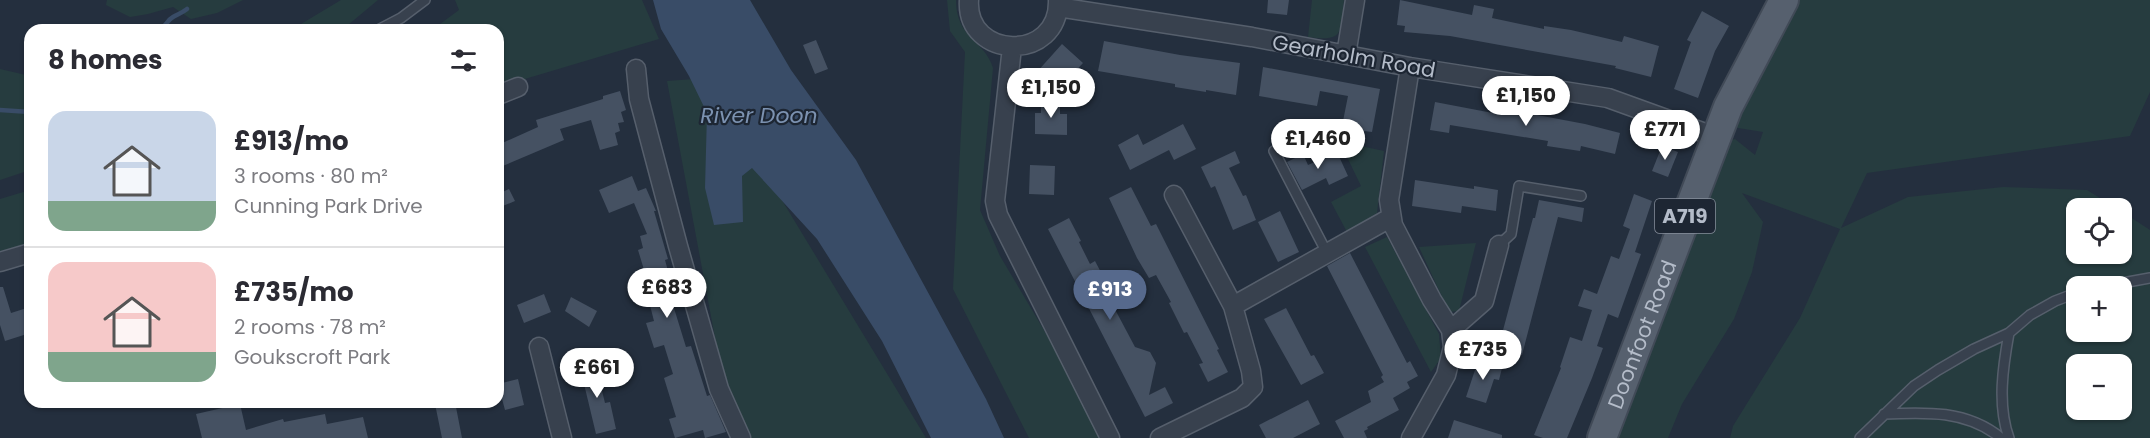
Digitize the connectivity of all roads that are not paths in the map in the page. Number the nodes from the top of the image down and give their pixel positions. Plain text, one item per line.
1 (425, 0) edge
2 (969, 0) edge
3 (1355, 0) edge
4 (1784, 0) edge
5 (1058, 3) edge
6 (390, 24) edge
7 (1012, 47) junction
8 (1346, 55) junction
9 (1410, 67) junction
10 (636, 69) dead end
11 (518, 87) dead end
12 (504, 92) edge
13 (1716, 137) junction
14 (1274, 151) dead end
15 (1174, 195) dead end
16 (1581, 196) dead end
17 (1390, 218) junction
18 (1499, 245) joint
19 (1327, 254) junction
20 (24, 255) edge
21 (0, 262) edge
22 (2150, 278) edge
23 (2132, 281) edge
24 (2066, 297) edge
25 (1233, 306) junction
26 (1451, 330) junction
27 (2008, 333) junction
28 (539, 347) dead end
29 (1884, 414) junction
30 (562, 438) edge
31 (741, 438) edge
32 (1110, 438) edge
33 (1160, 438) edge
34 (1411, 438) edge
35 (1602, 438) edge
36 (1860, 438) edge
37 (2001, 438) edge
38 (2009, 438) edge

1 - 6 lane
2 - 7 street
3 - 8 street
4 - 13 main road, Doonfoot Road / A719
5 - 7 street
5 - 8 street, Gearholm Road
7 - 32 street
8 - 9 street, Gearholm Road
9 - 13 street, Gearholm Road
9 - 17 street
10 - 31 street
11 - 12 street
13 - 35 main road, Doonfoot Road / A719
14 - 19 lane
15 - 25 street
16 - 18 lane
17 - 19 street
17 - 26 street
18 - 26 street
19 - 25 street
20 - 21 street
22 - 23 lane
24 - 27 lane
25 - 33 street
26 - 34 street
27 - 29 lane
27 - 38 lane
28 - 30 street
29 - 36 lane
29 - 37 lane

